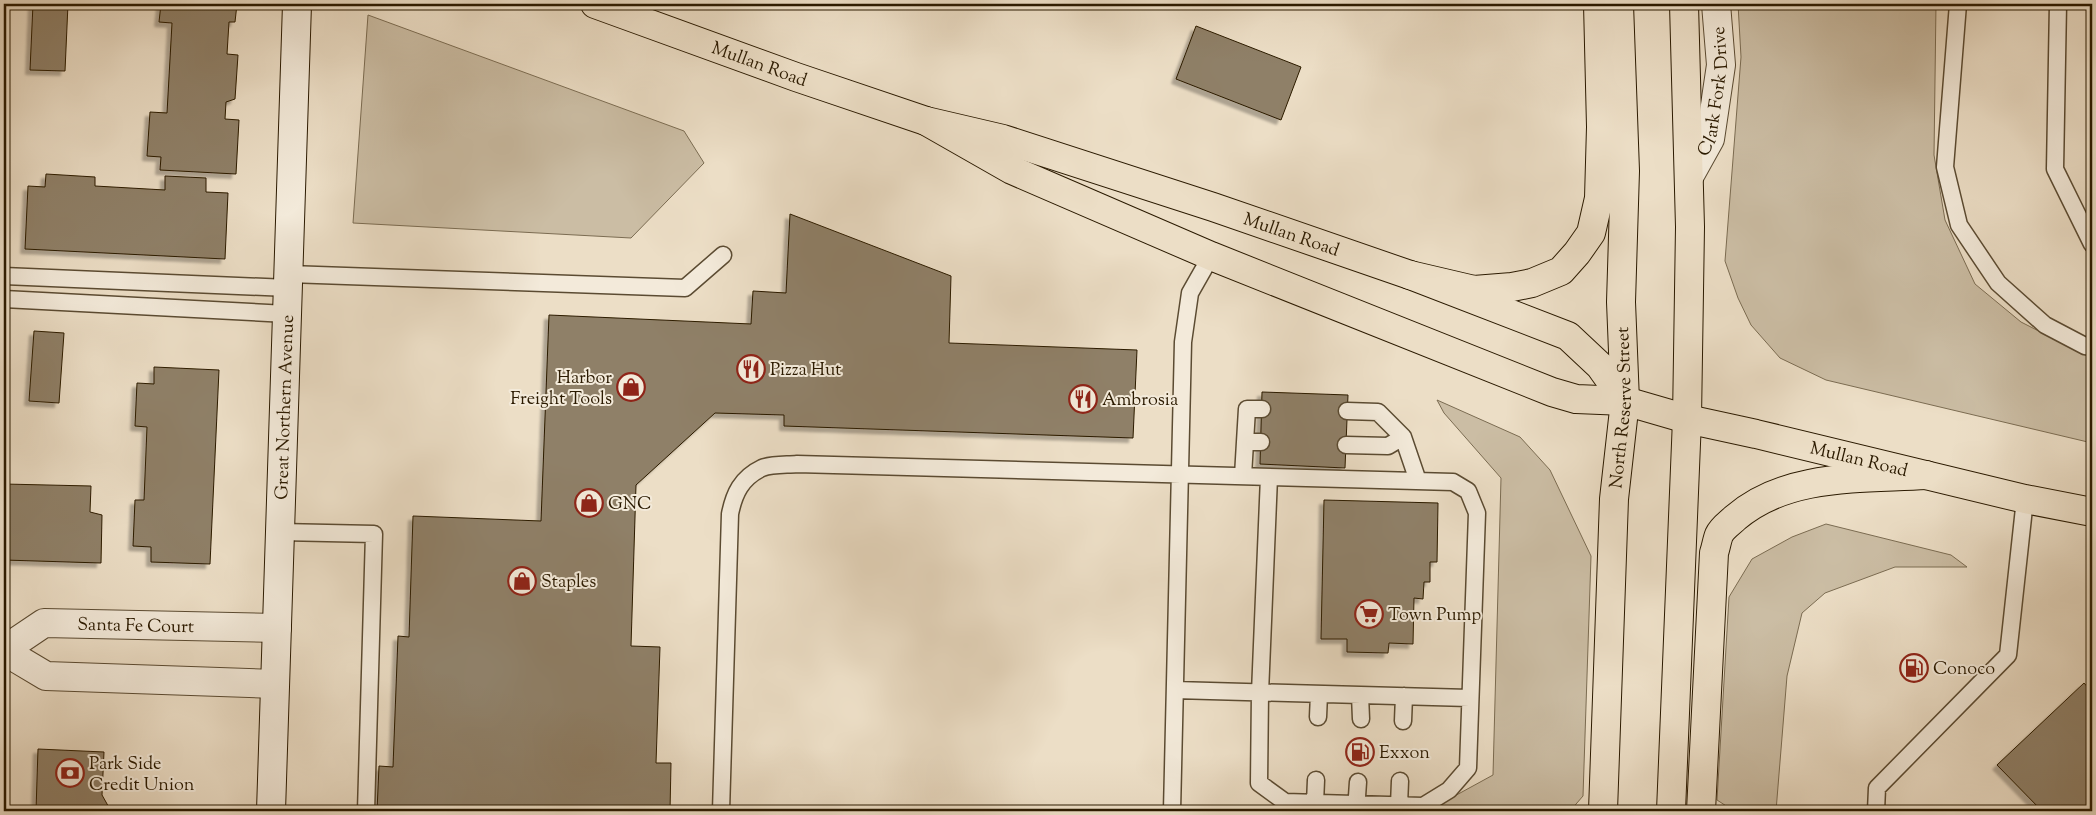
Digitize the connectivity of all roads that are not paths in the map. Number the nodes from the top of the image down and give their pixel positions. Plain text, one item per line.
1 (297, 4) edge
2 (595, 4) edge
3 (1598, 4) edge
4 (1619, 4) edge
5 (1684, 4) edge
6 (1716, 4) edge
7 (1958, 4) edge
8 (2058, 4) edge
9 (926, 121) junction
10 (1690, 175) junction
11 (2092, 244) edge
12 (723, 254) dead end
13 (1211, 256) junction
14 (1410, 275) junction
15 (4, 276) edge
16 (288, 292) junction
17 (4, 299) edge
18 (2092, 348) edge
19 (1625, 401) junction
20 (1262, 409) dead end
21 (1347, 411) dead end
22 (1687, 419) junction
23 (1403, 437) junction
24 (1346, 446) dead end
25 (1180, 473) junction
26 (1926, 475) junction
27 (1243, 476) junction
28 (1269, 476) junction
29 (1418, 481) junction
30 (2025, 499) junction
31 (2092, 512) edge
32 (280, 532) junction
33 (277, 628) junction
34 (4, 651) edge
35 (275, 684) junction
36 (1174, 690) junction
37 (1260, 692) junction
38 (1319, 694) junction
39 (1360, 696) junction
40 (1404, 696) junction
41 (1469, 698) junction
42 (1318, 717) dead end
43 (1361, 718) dead end
44 (1403, 720) dead end
45 (1316, 780) dead end
46 (1400, 781) dead end
47 (1358, 782) dead end
48 (1315, 802) junction
49 (1399, 805) junction
50 (1356, 808) edge
51 (271, 811) edge
52 (366, 811) edge
53 (721, 811) edge
54 (1172, 811) edge
55 (1603, 811) edge
56 (1671, 811) edge
57 (1701, 811) edge
58 (1876, 811) edge

1 - 16 street, Great Northern Avenue
2 - 9 main road, Mullan Road
3 - 14 main road
4 - 19 main road, North Reserve Street
5 - 10 main road
6 - 10 street, Clark Fork Drive
7 - 18 lane
8 - 11 lane
9 - 13 main road, Mullan Road
9 - 14 main road, Mullan Road
10 - 22 main road
12 - 16 lane
13 - 19 main road, Mullan Road
13 - 25 lane
14 - 19 main road, Mullan Road
15 - 16 lane
16 - 17 lane
16 - 32 street, Great Northern Avenue
19 - 22 main road, Mullan Road
19 - 55 main road, North Reserve Street
20 - 27 lane
21 - 23 lane
22 - 26 main road, Mullan Road
22 - 56 main road
23 - 24 lane
23 - 29 lane
25 - 27 lane
25 - 36 lane
25 - 53 lane
26 - 30 main road, Mullan Road
26 - 57 main road
27 - 28 lane
28 - 29 lane
28 - 37 lane
29 - 41 lane
30 - 31 main road, Mullan Road
30 - 58 lane
32 - 33 street, Great Northern Avenue
32 - 52 lane
33 - 34 street, Santa Fe Court
33 - 35 street, Great Northern Avenue
34 - 35 street, Santa Fe Court
35 - 51 street, Great Northern Avenue
36 - 37 lane
36 - 54 lane
37 - 38 lane
37 - 48 lane
38 - 39 lane
38 - 42 lane
39 - 40 lane
39 - 43 lane
40 - 41 lane
40 - 44 lane
41 - 49 lane
45 - 48 lane
46 - 49 lane
47 - 50 lane
48 - 50 lane
49 - 50 lane

